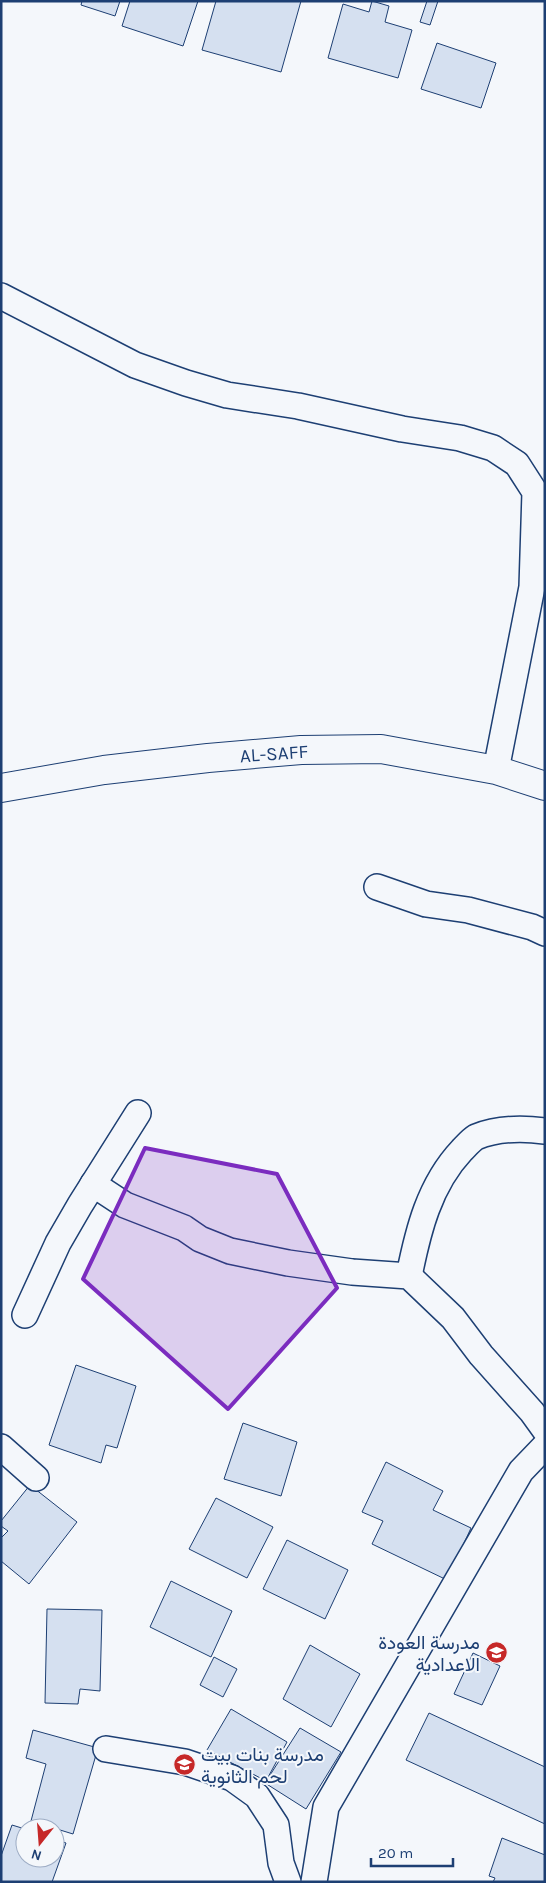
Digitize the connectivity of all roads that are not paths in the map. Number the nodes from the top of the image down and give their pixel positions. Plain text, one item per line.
1 (1, 296) edge
2 (545, 594) edge
3 (527, 615) junction
4 (496, 770) junction
5 (545, 786) edge
6 (1, 788) edge
7 (377, 887) dead end
8 (545, 933) edge
9 (138, 1112) dead end
10 (545, 1131) edge
11 (93, 1184) junction
12 (408, 1276) junction
13 (25, 1316) dead end
14 (545, 1430) edge
15 (545, 1446) edge
16 (1, 1447) edge
17 (36, 1478) dead end
18 (106, 1749) dead end
19 (288, 1882) edge
20 (314, 1882) edge

1 - 3 street
2 - 3 street
3 - 4 street
4 - 5 street, AL-SAFF
4 - 6 street, AL-SAFF
7 - 8 street
9 - 11 street
10 - 12 street
11 - 12 street
11 - 13 street
12 - 14 street
15 - 20 street
16 - 17 street
18 - 19 street

